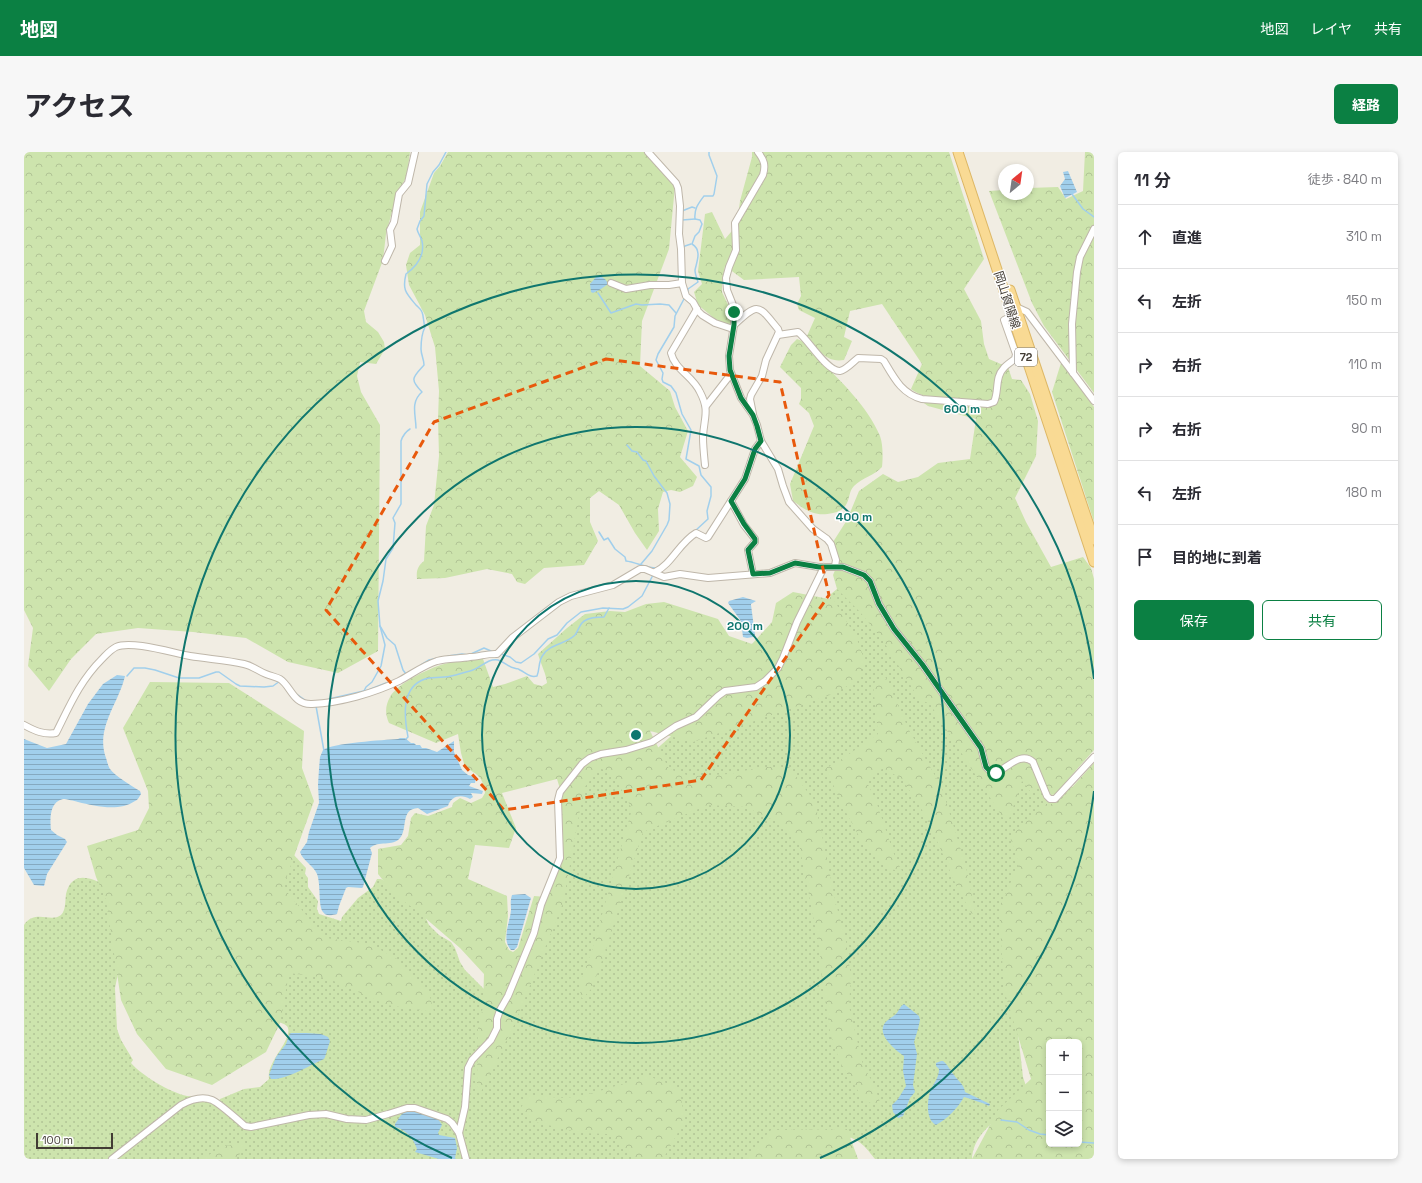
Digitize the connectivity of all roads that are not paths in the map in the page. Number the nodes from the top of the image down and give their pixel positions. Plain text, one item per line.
1 (415, 152) edge
2 (648, 152) edge
3 (758, 152) edge
4 (958, 152) edge
5 (964, 152) edge
6 (1094, 229) edge
7 (386, 261) dead end
8 (611, 283) dead end
9 (682, 283) junction
10 (1016, 307) junction
11 (697, 309) junction
12 (1012, 316) junction
13 (734, 327) junction
14 (778, 335) junction
15 (1073, 373) junction
16 (731, 374) junction
17 (1094, 401) edge
18 (706, 406) junction
19 (753, 415) junction
20 (761, 441) junction
21 (705, 465) dead end
22 (731, 501) junction
23 (1094, 540) edge
24 (1094, 562) edge
25 (836, 566) junction
26 (824, 567) junction
27 (655, 572) junction
28 (753, 574) junction
29 (24, 725) edge
30 (1094, 757) edge
31 (459, 1133) junction
32 (112, 1159) edge
33 (466, 1159) edge

1 - 7 street
2 - 9 street
3 - 13 street
4 - 12 main road, 岡山賀陽線 / 72
5 - 10 main road, 岡山賀陽線 / 72
6 - 15 street
8 - 9 street
9 - 11 street
10 - 15 street
10 - 23 main road, 岡山賀陽線 / 72
11 - 13 street
11 - 18 street
12 - 14 street
12 - 24 main road, 岡山賀陽線 / 72
13 - 14 street
13 - 16 street
14 - 19 street
15 - 17 street
16 - 18 street
16 - 19 street
18 - 21 street
19 - 20 street
20 - 22 street
20 - 25 street
22 - 27 street
22 - 28 street
25 - 26 street
25 - 30 street
26 - 28 street
26 - 31 street
27 - 28 street
27 - 29 street
31 - 32 street
31 - 33 street

